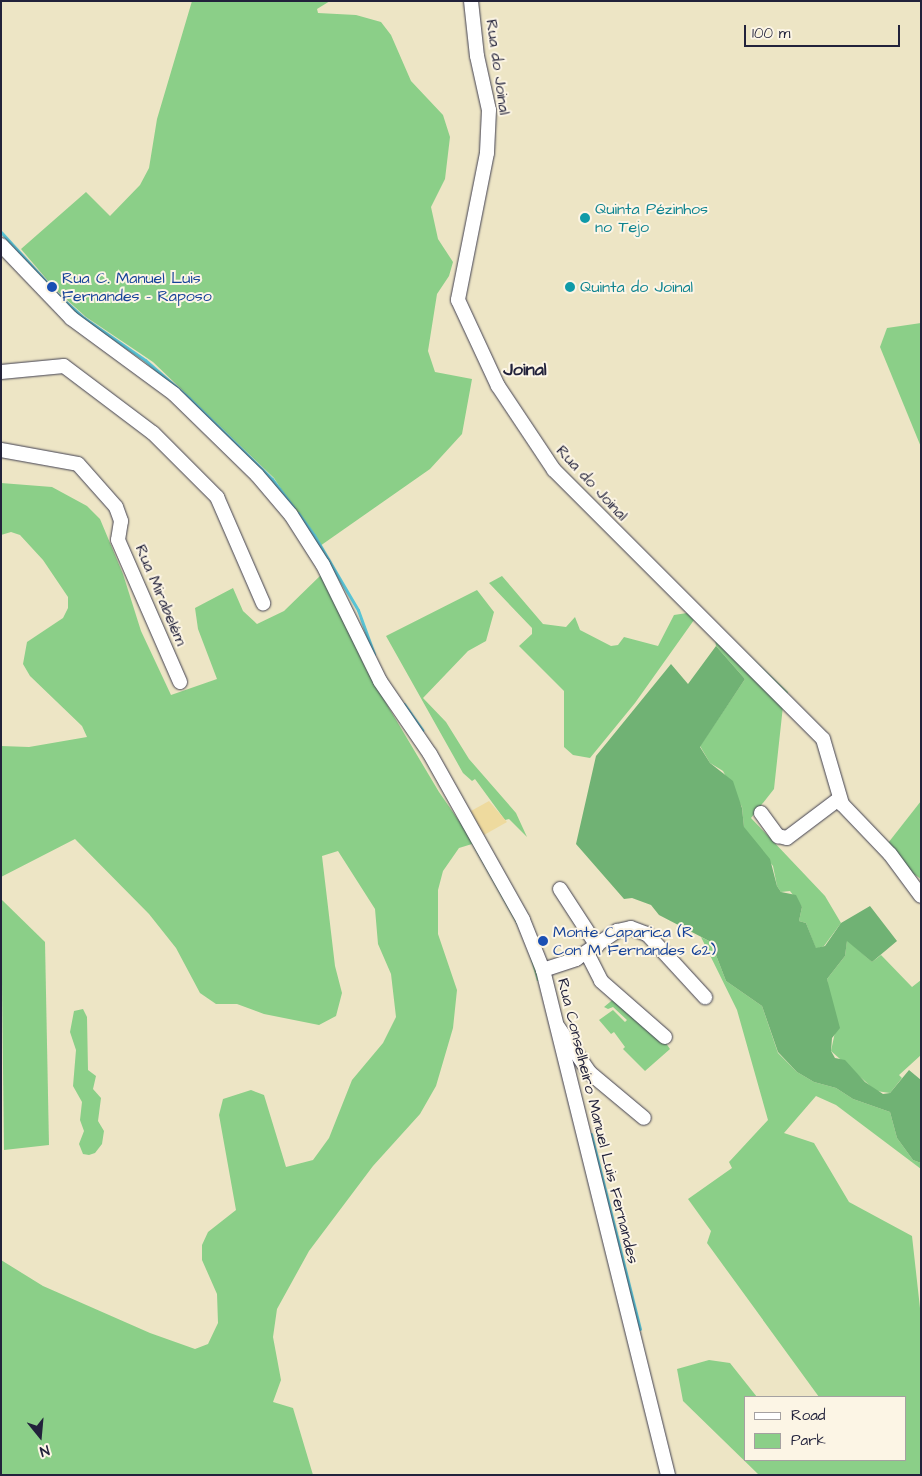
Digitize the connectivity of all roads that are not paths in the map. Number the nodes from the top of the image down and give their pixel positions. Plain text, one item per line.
1 (471, 1) edge
2 (1, 244) edge
3 (1, 372) edge
4 (1, 450) edge
5 (263, 603) dead end
6 (180, 682) dead end
7 (840, 798) junction
8 (761, 813) dead end
9 (560, 888) dead end
10 (921, 896) edge
11 (592, 949) junction
12 (542, 970) junction
13 (705, 997) dead end
14 (554, 1022) junction
15 (665, 1036) dead end
16 (644, 1118) dead end
17 (668, 1475) edge

1 - 7 street, Rua do Joinal
2 - 12 street, Rua Conselheiro Manuel Luis Fernandes
3 - 5 street
4 - 6 street, Rua Mirabelém
7 - 8 street
7 - 10 street, Rua do Joinal
9 - 11 street
11 - 12 street
11 - 13 street
11 - 15 street
12 - 14 street, Rua Conselheiro Manuel Luis Fernandes
14 - 16 street
14 - 17 street, Rua Conselheiro Manuel Luis Fernandes

